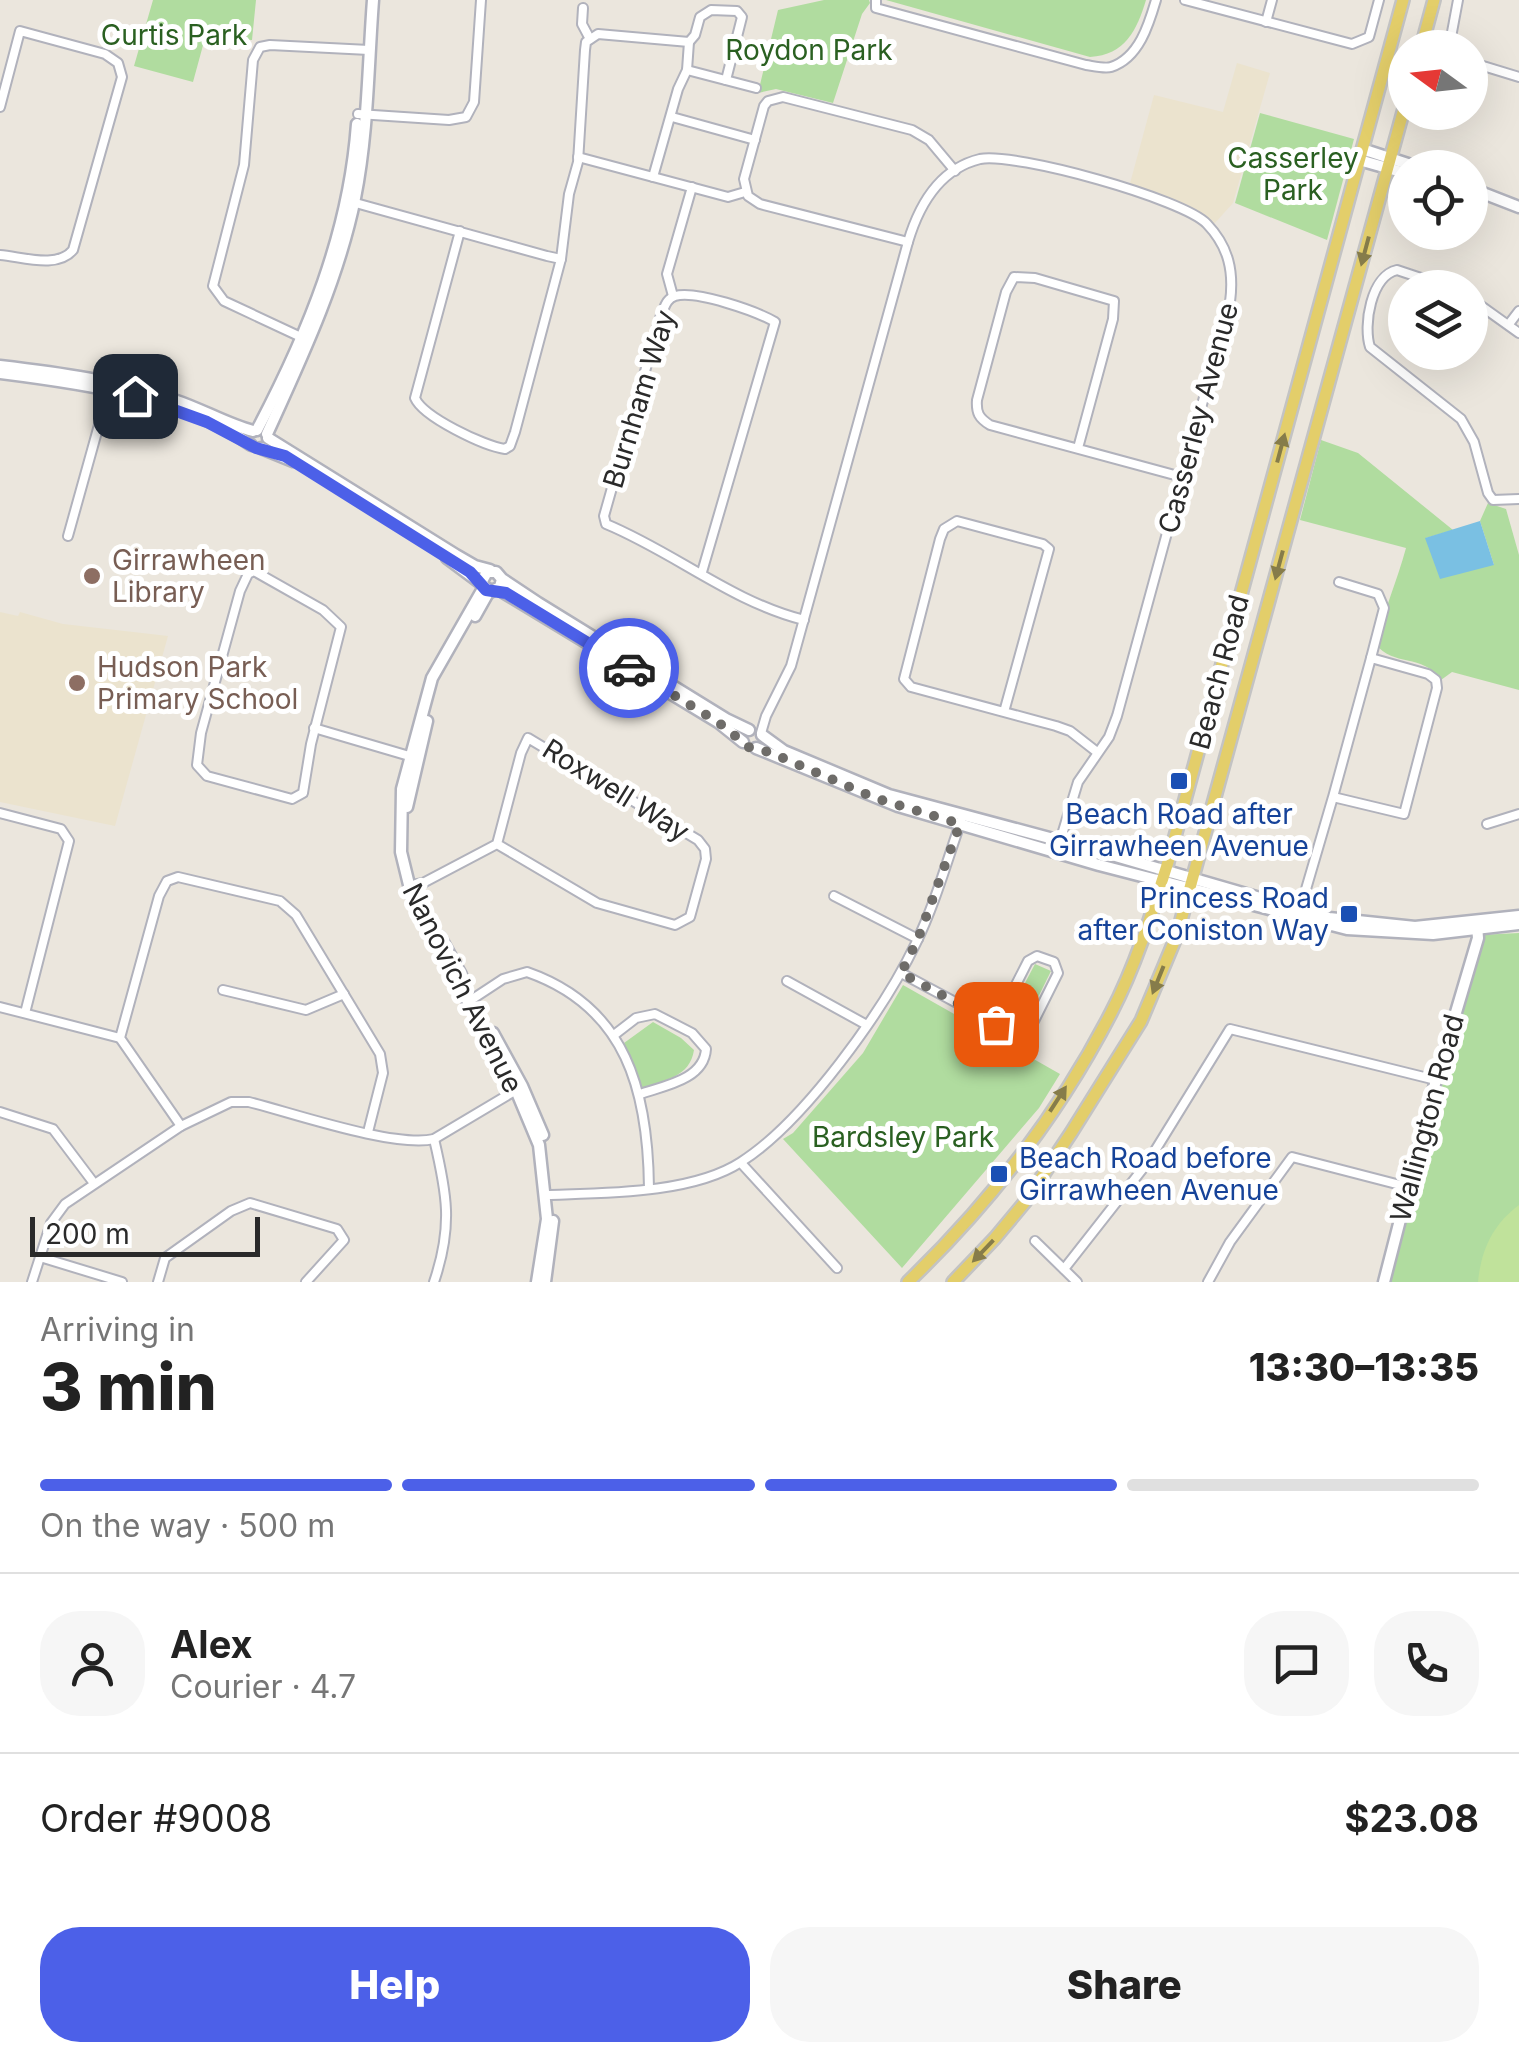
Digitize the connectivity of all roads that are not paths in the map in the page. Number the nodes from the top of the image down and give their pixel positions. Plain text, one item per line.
1 (369, 0) edge
2 (482, 0) edge
3 (876, 0) edge
4 (1156, 0) edge
5 (1185, 0) edge
6 (1272, 0) edge
7 (1379, 0) edge
8 (1403, 0) edge
9 (1434, 0) edge
10 (1458, 0) edge
11 (583, 8) dead end
12 (1266, 22) junction
13 (1426, 30) edge
14 (1452, 30) edge
15 (590, 38) junction
16 (689, 42) junction
17 (366, 50) junction
18 (1488, 67) edge
19 (687, 70) junction
20 (1519, 76) edge
21 (726, 80) junction
22 (756, 88) dead end
23 (0, 107) edge
24 (362, 114) junction
25 (672, 117) junction
26 (755, 140) junction
27 (1361, 154) junction
28 (578, 157) junction
29 (1388, 162) edge
30 (1388, 166) edge
31 (955, 171) junction
32 (653, 176) junction
33 (692, 187) junction
34 (745, 192) junction
35 (1488, 195) edge
36 (350, 202) junction
37 (1519, 207) edge
38 (460, 231) junction
39 (908, 242) junction
40 (0, 255) edge
41 (561, 259) junction
42 (1388, 272) edge
43 (673, 296) junction
44 (1488, 310) edge
45 (1519, 311) edge
46 (1508, 324) junction
47 (1519, 333) edge
48 (306, 340) junction
49 (1388, 361) edge
50 (0, 370) edge
51 (1399, 370) edge
52 (109, 386) junction
53 (259, 438) junction
54 (1078, 448) junction
55 (1182, 477) junction
56 (1519, 499) edge
57 (68, 536) dead end
58 (702, 572) junction
59 (1339, 582) dead end
60 (491, 584) junction
61 (804, 620) junction
62 (1370, 658) junction
63 (1004, 712) junction
64 (314, 728) junction
65 (756, 732) junction
66 (743, 742) junction
67 (756, 748) junction
68 (1097, 752) junction
69 (414, 758) junction
70 (1332, 796) junction
71 (0, 814) edge
72 (1519, 814) edge
73 (962, 820) junction
74 (1487, 824) dead end
75 (498, 844) junction
76 (1058, 846) junction
77 (1163, 876) junction
78 (1192, 884) junction
79 (411, 885) junction
80 (834, 896) dead end
81 (1299, 914) junction
82 (1519, 916) edge
83 (1519, 924) edge
84 (1471, 926) junction
85 (918, 939) junction
86 (901, 973) junction
87 (787, 981) dead end
88 (223, 990) dead end
89 (344, 994) junction
90 (471, 1000) junction
91 (0, 1007) edge
92 (25, 1013) junction
93 (865, 1024) junction
94 (996, 1024) junction
95 (614, 1035) junction
96 (120, 1038) junction
97 (1436, 1080) junction
98 (519, 1088) junction
99 (640, 1094) junction
100 (0, 1112) edge
101 (181, 1126) junction
102 (368, 1132) junction
103 (434, 1139) junction
104 (741, 1162) junction
105 (93, 1182) junction
106 (1408, 1187) junction
107 (648, 1188) junction
108 (550, 1194) junction
109 (1035, 1241) dead end
110 (40, 1257) junction
111 (837, 1268) dead end
112 (1064, 1269) junction
113 (32, 1282) edge
114 (122, 1282) edge
115 (158, 1282) edge
116 (306, 1282) edge
117 (434, 1282) edge
118 (537, 1282) edge
119 (545, 1282) edge
120 (908, 1282) edge
121 (953, 1282) edge
122 (1077, 1282) edge
123 (1208, 1282) edge
124 (1384, 1282) edge

1 - 17 main road
2 - 24 street
3 - 4 street
5 - 12 street
6 - 12 street
7 - 12 street
8 - 27 main road, Beach Road
9 - 13 main road
10 - 14 street
11 - 15 street
15 - 16 street
15 - 28 street
16 - 19 street
16 - 21 street
17 - 24 main road
17 - 48 street
18 - 20 street
19 - 21 street
19 - 25 street
21 - 22 street
23 - 40 street
24 - 36 main road
25 - 26 street
25 - 32 street
26 - 31 street
26 - 34 street
27 - 29 main road
77 -> 27 main road, Beach Road
28 - 32 street
28 - 41 street
30 -> 78 main road, Beach Road
31 - 39 street
31 - 55 street, Casserley Avenue
32 - 33 street
33 - 34 street
33 - 43 street
34 - 39 street
35 - 37 main road
36 - 38 street
36 - 48 main road
38 - 41 street
38 - 41 street
39 - 61 street
42 - 49 street
43 - 58 street, Burnham Way
43 - 58 street, Burnham Way
44 - 46 street
45 - 46 street
46 - 47 street
48 - 53 main road
50 - 52 main road
51 - 56 street
52 - 53 main road
52 - 57 street
53 - 60 main road
54 - 54 street
54 - 55 street
55 - 68 street, Casserley Avenue
58 - 61 street, Burnham Way
59 - 62 street
60 - 65 main road
60 - 66 main road
60 - 69 main road, Nanovich Avenue
61 - 65 street
62 - 70 street
62 - 70 street
63 - 63 street
63 - 68 street
64 - 64 street
64 - 69 street
65 - 66 main road
65 - 67 main road
65 - 73 main road
66 - 67 main road
67 - 73 main road
68 - 76 street, Casserley Avenue
69 - 79 main road, Nanovich Avenue
70 - 81 street
71 - 92 street
72 - 74 street
73 - 76 main road
73 - 85 street
75 - 75 street, Roxwell Way
75 - 79 street
76 - 77 main road
77 - 78 main road
120 -> 77 main road, Beach Road
78 - 81 main road
78 -> 121 main road, Beach Road
79 - 90 main road, Nanovich Avenue
80 - 85 street
81 - 84 main road
82 - 84 main road
83 - 84 main road
84 - 97 main road, Wallington Road
85 - 86 street
86 - 93 street
86 - 94 street
87 - 93 street
88 - 89 street
89 - 96 street
89 - 102 street
90 - 95 street
90 - 98 main road, Nanovich Avenue
91 - 92 street
92 - 96 street
93 - 104 street
94 - 94 street
95 - 99 street
95 - 99 street
96 - 101 street
97 - 106 main road, Wallington Road
97 - 112 street
98 - 103 street
98 - 108 main road, Nanovich Avenue
99 - 107 street
100 - 105 street
101 - 102 street
101 - 105 street
102 - 103 street
103 - 117 street
104 - 107 street
104 - 111 street
105 - 110 street
106 - 123 street
106 - 124 main road, Wallington Road
107 - 108 street
108 - 118 main road, Nanovich Avenue
108 - 119 main road, Nanovich Avenue
109 - 112 street
110 - 113 street
110 - 114 street
112 - 122 street
115 - 116 street

